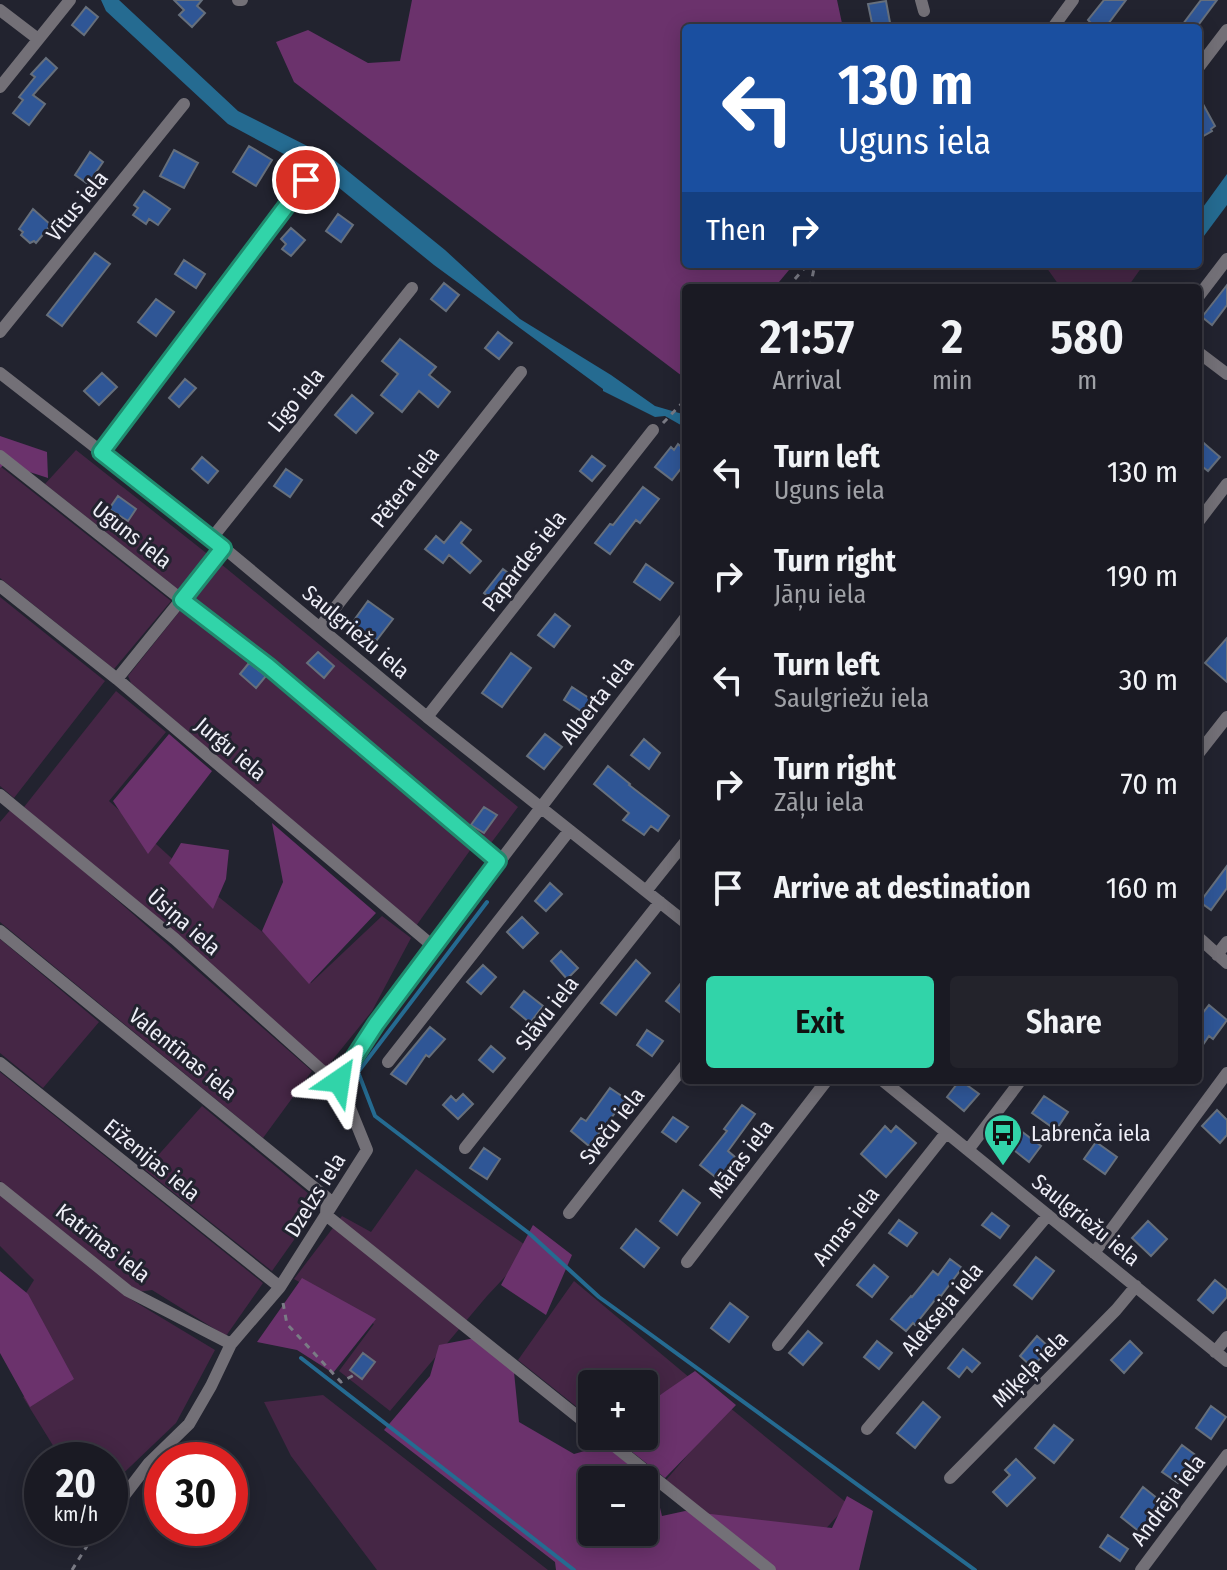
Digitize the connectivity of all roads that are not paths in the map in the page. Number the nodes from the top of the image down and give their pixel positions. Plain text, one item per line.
1 (70, 0) edge
2 (1073, 0) edge
3 (0, 10) edge
4 (1055, 24) edge
5 (1227, 30) edge
6 (38, 39) junction
7 (1202, 63) edge
8 (0, 87) edge
9 (184, 104) dead end
10 (306, 180) dead end
11 (1227, 259) edge
12 (412, 288) dead end
13 (1202, 292) edge
14 (0, 332) edge
15 (1202, 355) edge
16 (521, 372) dead end
17 (0, 373) edge
18 (1227, 374) edge
19 (653, 430) dead end
20 (101, 452) junction
21 (0, 456) edge
22 (1227, 484) edge
23 (1202, 517) edge
24 (212, 538) junction
25 (223, 548) junction
26 (0, 586) edge
27 (182, 600) junction
28 (682, 622) edge
29 (320, 627) junction
30 (117, 679) junction
31 (427, 717) junction
32 (1227, 717) edge
33 (1202, 749) edge
34 (0, 795) edge
35 (539, 808) junction
36 (569, 831) junction
37 (682, 846) edge
38 (498, 861) junction
39 (646, 891) junction
40 (660, 902) junction
41 (682, 920) edge
42 (0, 931) edge
43 (1202, 941) edge
44 (1227, 942) edge
45 (434, 947) junction
46 (1222, 959) edge
47 (388, 1062) dead end
48 (0, 1063) edge
49 (682, 1069) edge
50 (1227, 1073) edge
51 (339, 1081) junction
52 (824, 1084) edge
53 (887, 1084) edge
54 (1018, 1084) edge
55 (946, 1133) junction
56 (465, 1148) dead end
57 (968, 1150) junction
58 (0, 1188) edge
59 (569, 1213) dead end
60 (326, 1215) junction
61 (1048, 1215) junction
62 (1094, 1253) junction
63 (687, 1262) dead end
64 (1136, 1286) junction
65 (280, 1287) junction
66 (1227, 1337) edge
67 (231, 1344) junction
68 (778, 1345) dead end
69 (1215, 1352) junction
70 (1227, 1361) edge
71 (578, 1417) edge
72 (867, 1429) dead end
73 (620, 1450) edge
74 (1227, 1455) edge
75 (950, 1478) dead end
76 (128, 1490) edge
77 (770, 1570) edge
78 (1141, 1570) edge

1 - 6 street
2 - 4 street
3 - 6 street
5 - 7 street
6 - 8 street
9 - 14 street, Vītus iela
10 - 20 street
11 - 13 street
12 - 24 street, Līgo iela
15 - 18 street
16 - 29 street, Pētera iela
17 - 20 street, Saulgriežu iela
19 - 31 street, Papardes iela
20 - 24 street, Saulgriežu iela
21 - 27 street, Uguns iela
22 - 23 street
24 - 25 street, Saulgriežu iela
25 - 27 street
25 - 29 street, Saulgriežu iela
26 - 30 street, Jurģu iela
27 - 30 street
27 - 38 street, Uguns iela
28 - 35 street, Alberta iela
29 - 31 street, Saulgriežu iela
30 - 45 street, Jurģu iela
31 - 35 street, Saulgriežu iela
32 - 33 street
34 - 51 street, Ūsiņa iela
35 - 36 street, Saulgriežu iela
35 - 38 street
36 - 39 street, Saulgriežu iela
36 - 47 street
37 - 39 street
38 - 45 street
39 - 40 street, Saulgriežu iela
40 - 41 street, Saulgriežu iela
40 - 56 street, Slāvu iela
42 - 60 street, Valentīnas iela
43 - 46 street
44 - 46 street
45 - 51 street
48 - 65 street, Eiženijas iela
49 - 59 street, Sveču iela
50 - 62 street
51 - 60 street, Dzelzs iela
52 - 63 street, Māras iela
53 - 55 street, Saulgriežu iela
54 - 57 street
55 - 57 street, Saulgriežu iela
55 - 68 street, Annas iela
57 - 61 street, Saulgriežu iela
58 - 67 street, Katrīnas iela
60 - 65 street, Dzelzs iela
60 - 71 street
61 - 62 street, Saulgriežu iela
61 - 72 street, Alekseja iela
62 - 64 street, Saulgriežu iela
64 - 69 street, Saulgriežu iela
64 - 75 street, Miķeļa iela
65 - 67 street, Dzelzs iela
66 - 69 street
67 - 76 street, Dzelzs iela
69 - 70 street, Saulgriežu iela
73 - 77 street
74 - 78 street, Andrēja iela

